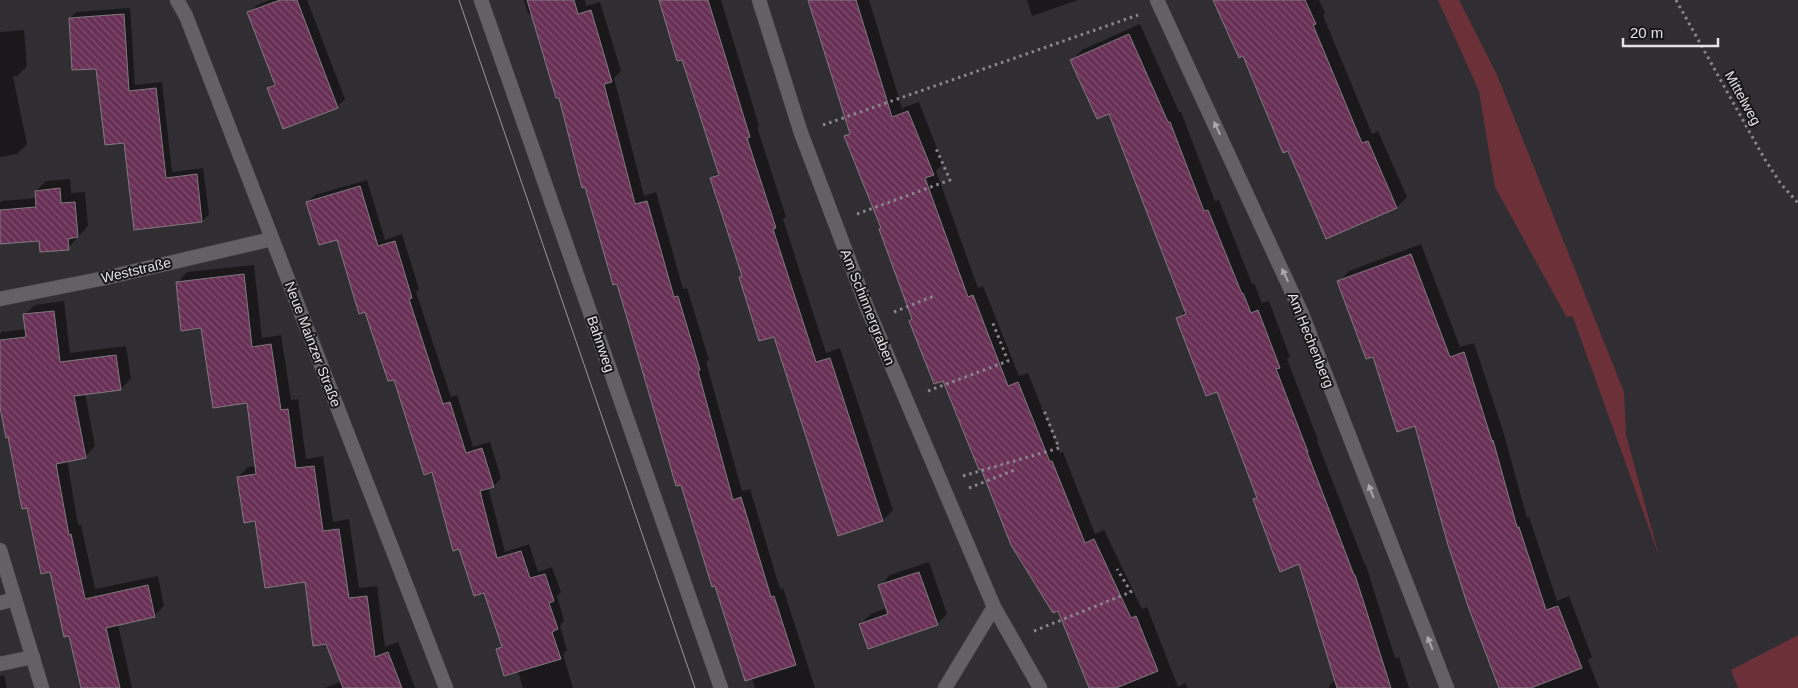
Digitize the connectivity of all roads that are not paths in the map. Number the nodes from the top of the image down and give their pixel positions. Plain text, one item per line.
1 (177, 0) edge
2 (481, 0) edge
3 (759, 0) edge
4 (1158, 3) edge
5 (272, 238) junction
6 (0, 299) edge
7 (0, 550) edge
8 (14, 600) junction
9 (0, 602) edge
10 (994, 607) junction
11 (32, 657) junction
12 (0, 664) edge
13 (42, 688) edge
14 (446, 688) edge
15 (721, 688) edge
16 (945, 688) edge
17 (1040, 688) edge
18 (1448, 688) edge

1 - 5 street, Neue Mainzer Straße
2 - 15 street, Bahnweg
3 - 10 street, Am Schinnergraben
18 -> 4 street, Am Hechenberg
5 - 6 street, Weststraße
5 - 14 street, Neue Mainzer Straße
7 - 8 street
8 - 9 street
8 - 11 street
10 - 16 street
10 - 17 street, Am Schinnergraben
11 - 12 street
11 - 13 street

